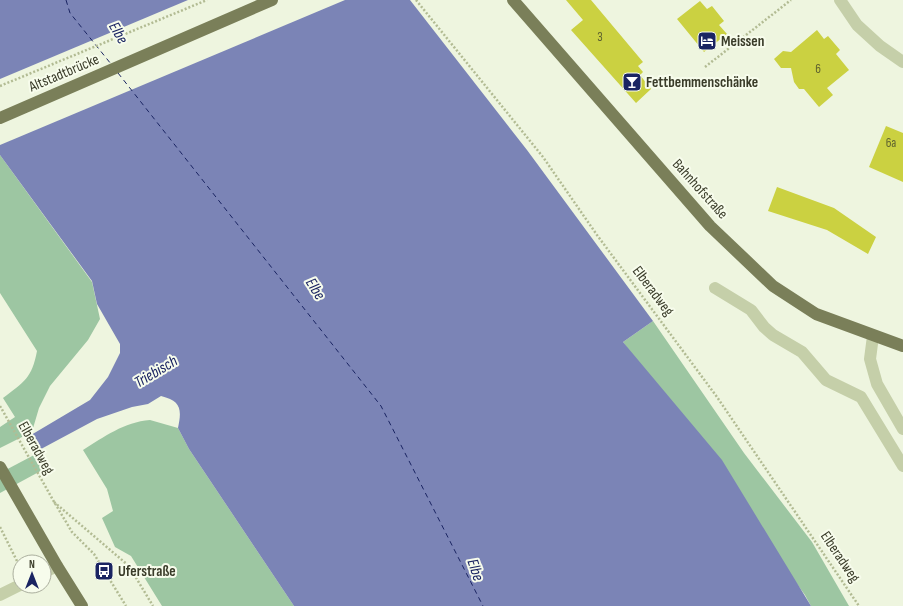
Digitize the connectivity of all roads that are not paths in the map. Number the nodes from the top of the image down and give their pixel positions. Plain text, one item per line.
1 (272, 0) edge
2 (513, 0) edge
3 (840, 0) edge
4 (903, 62) edge
5 (0, 118) edge
6 (715, 288) dead end
7 (873, 336) junction
8 (903, 346) edge
9 (903, 429) edge
10 (0, 466) edge
11 (903, 466) edge
12 (57, 566) junction
13 (52, 568) edge
14 (12, 585) edge
15 (0, 595) edge
16 (82, 606) edge

1 - 5 main road, Altstadtbrücke
2 - 7 main road, Bahnhofstraße
3 - 4 street
6 - 11 street
7 - 8 main road, Bahnhofstraße
7 - 9 street
10 - 12 main road
12 - 13 street
12 - 16 main road
14 - 15 street

